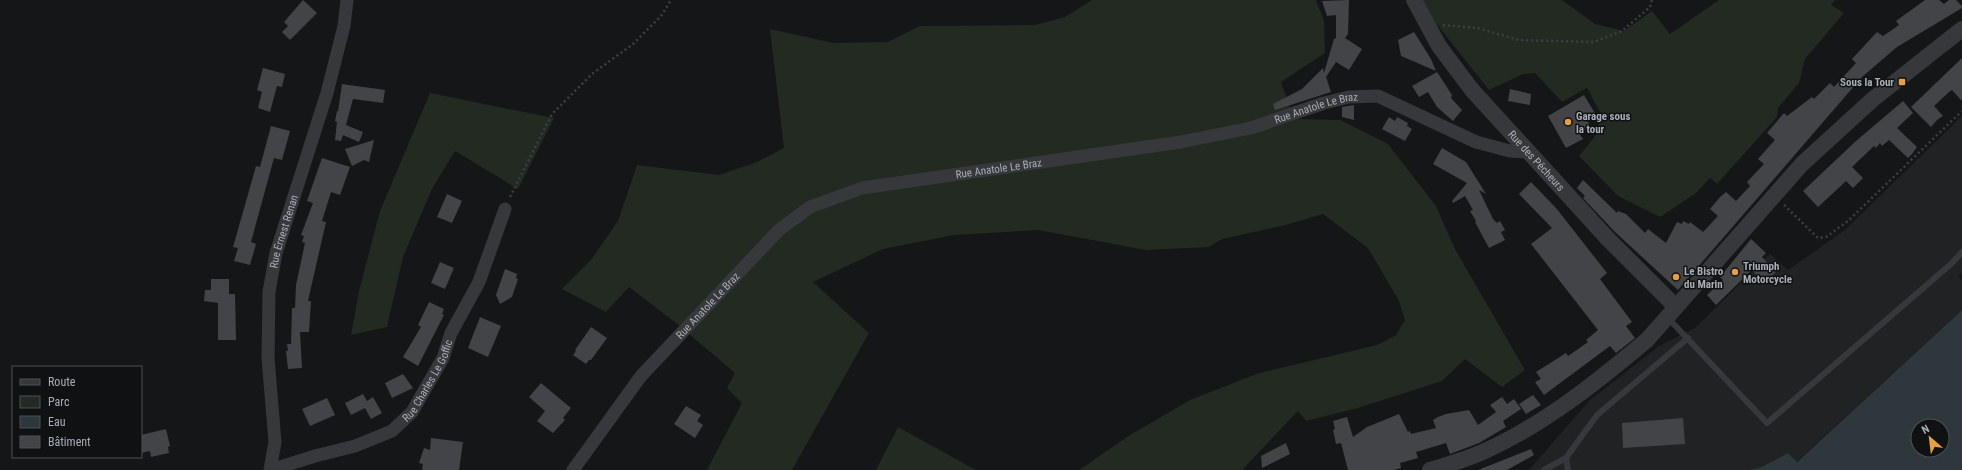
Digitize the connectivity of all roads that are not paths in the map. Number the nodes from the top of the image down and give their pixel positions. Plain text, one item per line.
1 (347, 0) edge
2 (1414, 0) edge
3 (1962, 29) edge
4 (1528, 152) junction
5 (504, 209) road end
6 (1962, 252) edge
7 (1672, 312) junction
8 (1688, 338) junction
9 (1566, 458) junction
10 (271, 470) edge
11 (574, 470) edge
12 (1430, 470) edge
13 (1544, 470) edge
14 (1568, 470) edge

1 - 10 street, Rue Ernest Renan
2 - 4 street, Rue des Pêcheurs
3 - 7 street
4 - 7 street, Rue des Pêcheurs
4 - 11 street, Rue Anatole Le Braz
5 - 10 street, Rue Charles Le Goffic
6 - 8 lane
7 - 8 lane
7 - 12 street
8 - 9 lane
9 - 13 lane
9 - 14 lane

